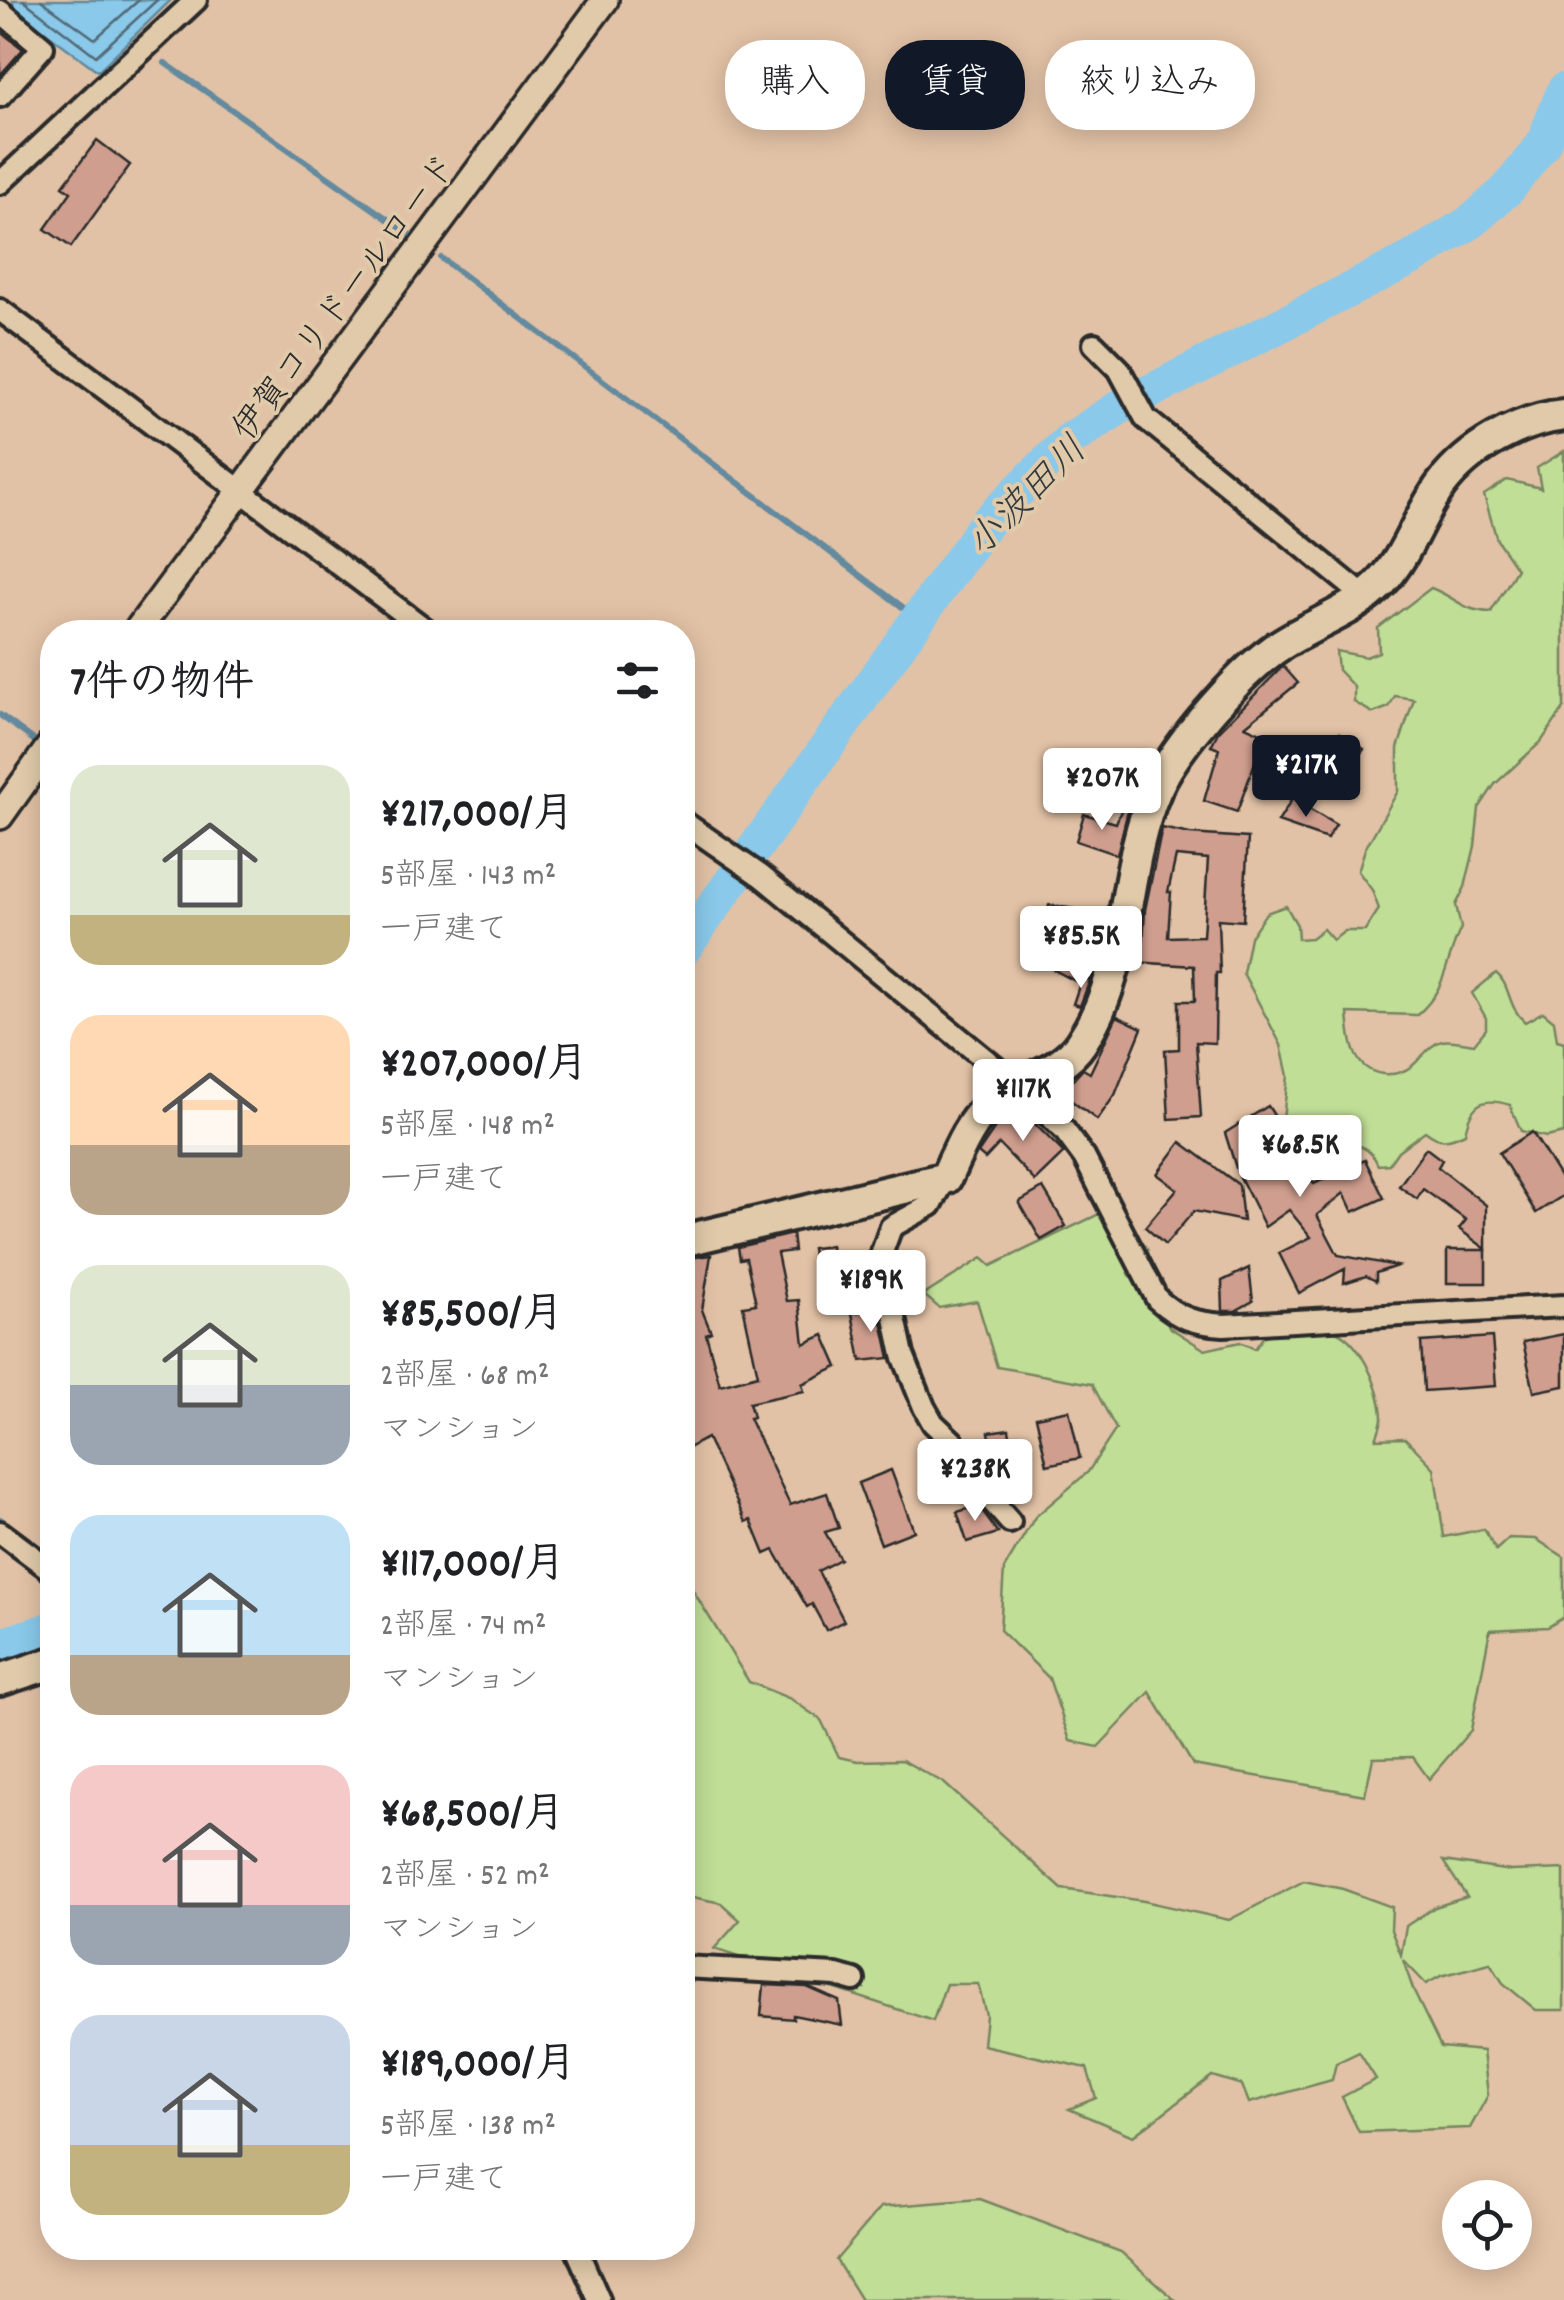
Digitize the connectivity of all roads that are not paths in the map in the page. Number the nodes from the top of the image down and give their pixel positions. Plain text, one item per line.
1 (196, 0) edge
2 (606, 0) edge
3 (0, 11) edge
4 (0, 96) edge
5 (0, 182) edge
6 (0, 310) edge
7 (1094, 344) dead end
8 (1564, 415) edge
9 (240, 492) junction
10 (1365, 596) junction
11 (145, 620) edge
12 (413, 620) edge
13 (40, 760) edge
14 (0, 816) edge
15 (695, 830) edge
16 (1018, 1086) junction
17 (946, 1178) junction
18 (695, 1238) edge
19 (1564, 1306) edge
20 (1010, 1522) dead end
21 (0, 1532) edge
22 (40, 1563) edge
23 (40, 1667) edge
24 (0, 1680) edge
25 (695, 1968) edge
26 (854, 1980) dead end
27 (581, 2260) edge
28 (599, 2300) edge

1 - 5 street
2 - 9 street, 伊賀コリドールロード
3 - 4 street
6 - 9 street
7 - 10 street
8 - 10 main road
9 - 11 street, 伊賀コリドールロード
9 - 12 street
10 - 16 main road
13 - 14 street
15 - 16 street
16 - 17 main road
16 - 19 street
17 - 18 main road
17 - 20 street
21 - 22 street
23 - 24 main road
25 - 26 street
27 - 28 street

